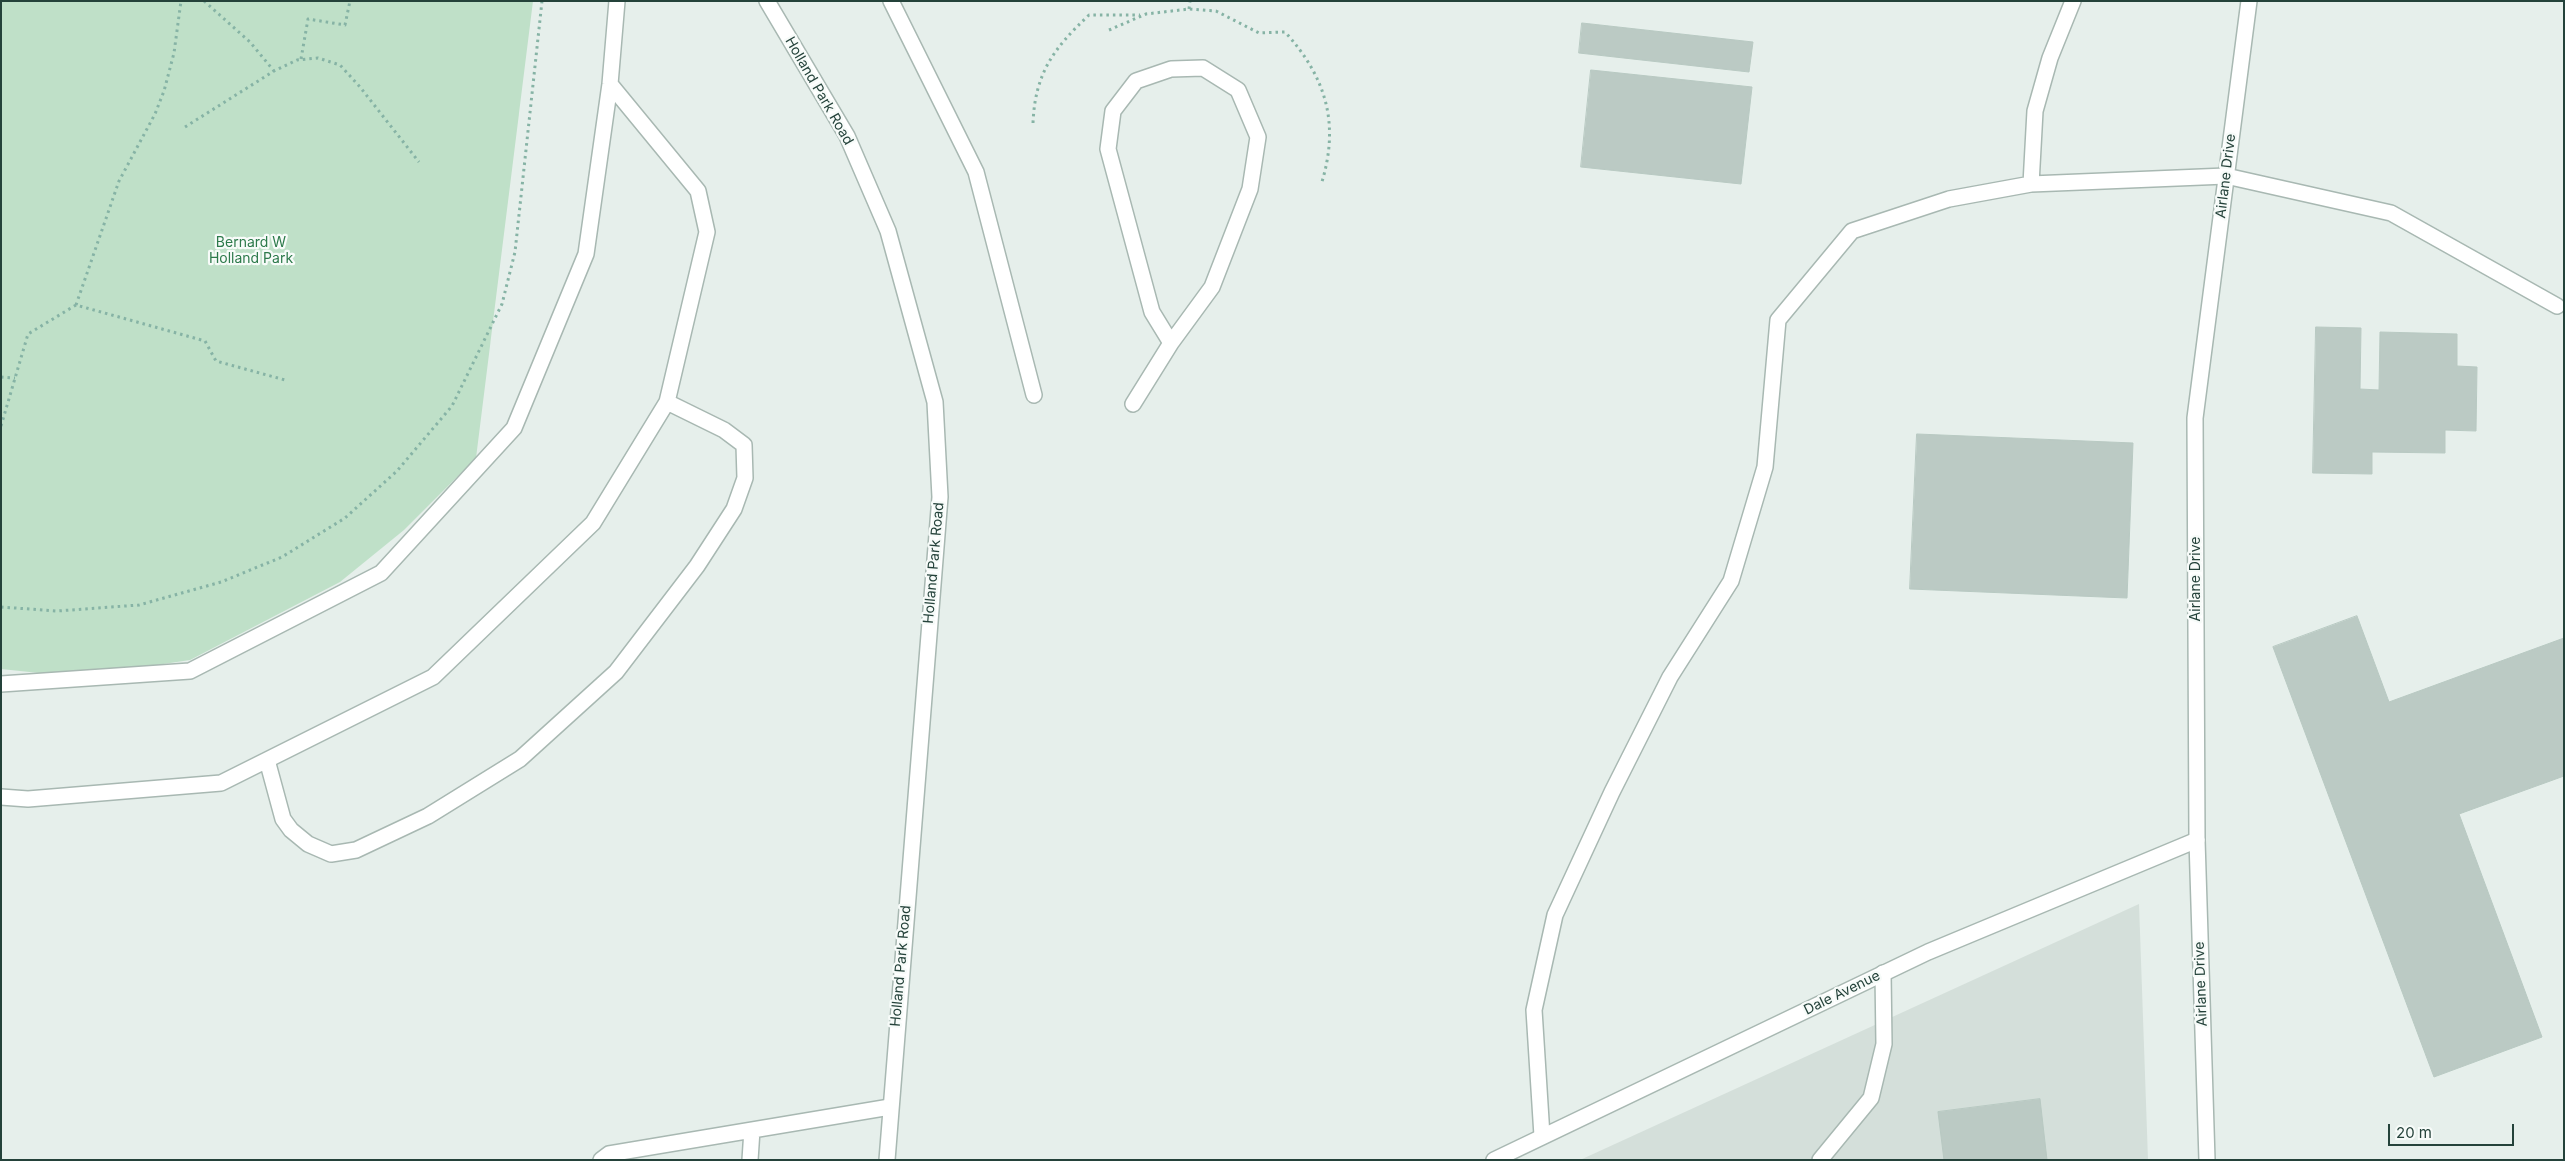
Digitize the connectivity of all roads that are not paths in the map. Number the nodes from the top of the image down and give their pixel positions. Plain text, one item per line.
1 (617, 1) edge
2 (767, 1) edge
3 (891, 1) edge
4 (2073, 1) edge
5 (2249, 1) edge
6 (610, 84) junction
7 (2226, 176) junction
8 (2031, 184) junction
9 (2557, 306) dead end
10 (1171, 343) junction
11 (1034, 395) dead end
12 (667, 402) junction
13 (1134, 404) dead end
14 (1, 684) edge
15 (267, 760) junction
16 (1, 797) edge
17 (2197, 840) junction
18 (1883, 973) junction
19 (890, 1107) junction
20 (752, 1130) junction
21 (1542, 1136) junction
22 (601, 1160) edge
23 (750, 1160) edge
24 (887, 1160) edge
25 (1494, 1160) edge
26 (1820, 1160) edge
27 (2207, 1160) edge

1 - 6 street
2 - 19 street, Holland Park Road
3 - 11 street
4 - 8 street
5 - 7 street, Airlane Drive
6 - 12 street
6 - 14 street
7 - 8 street
7 - 9 street
7 - 17 street, Airlane Drive
8 - 21 street
10 - 10 street
10 - 13 street
12 - 15 street
12 - 15 street
15 - 16 street
17 - 18 street, Dale Avenue
17 - 27 street, Airlane Drive
18 - 21 street, Dale Avenue
18 - 26 street
19 - 20 street
19 - 24 street, Holland Park Road
20 - 22 street
20 - 23 street
21 - 25 street, Dale Avenue

